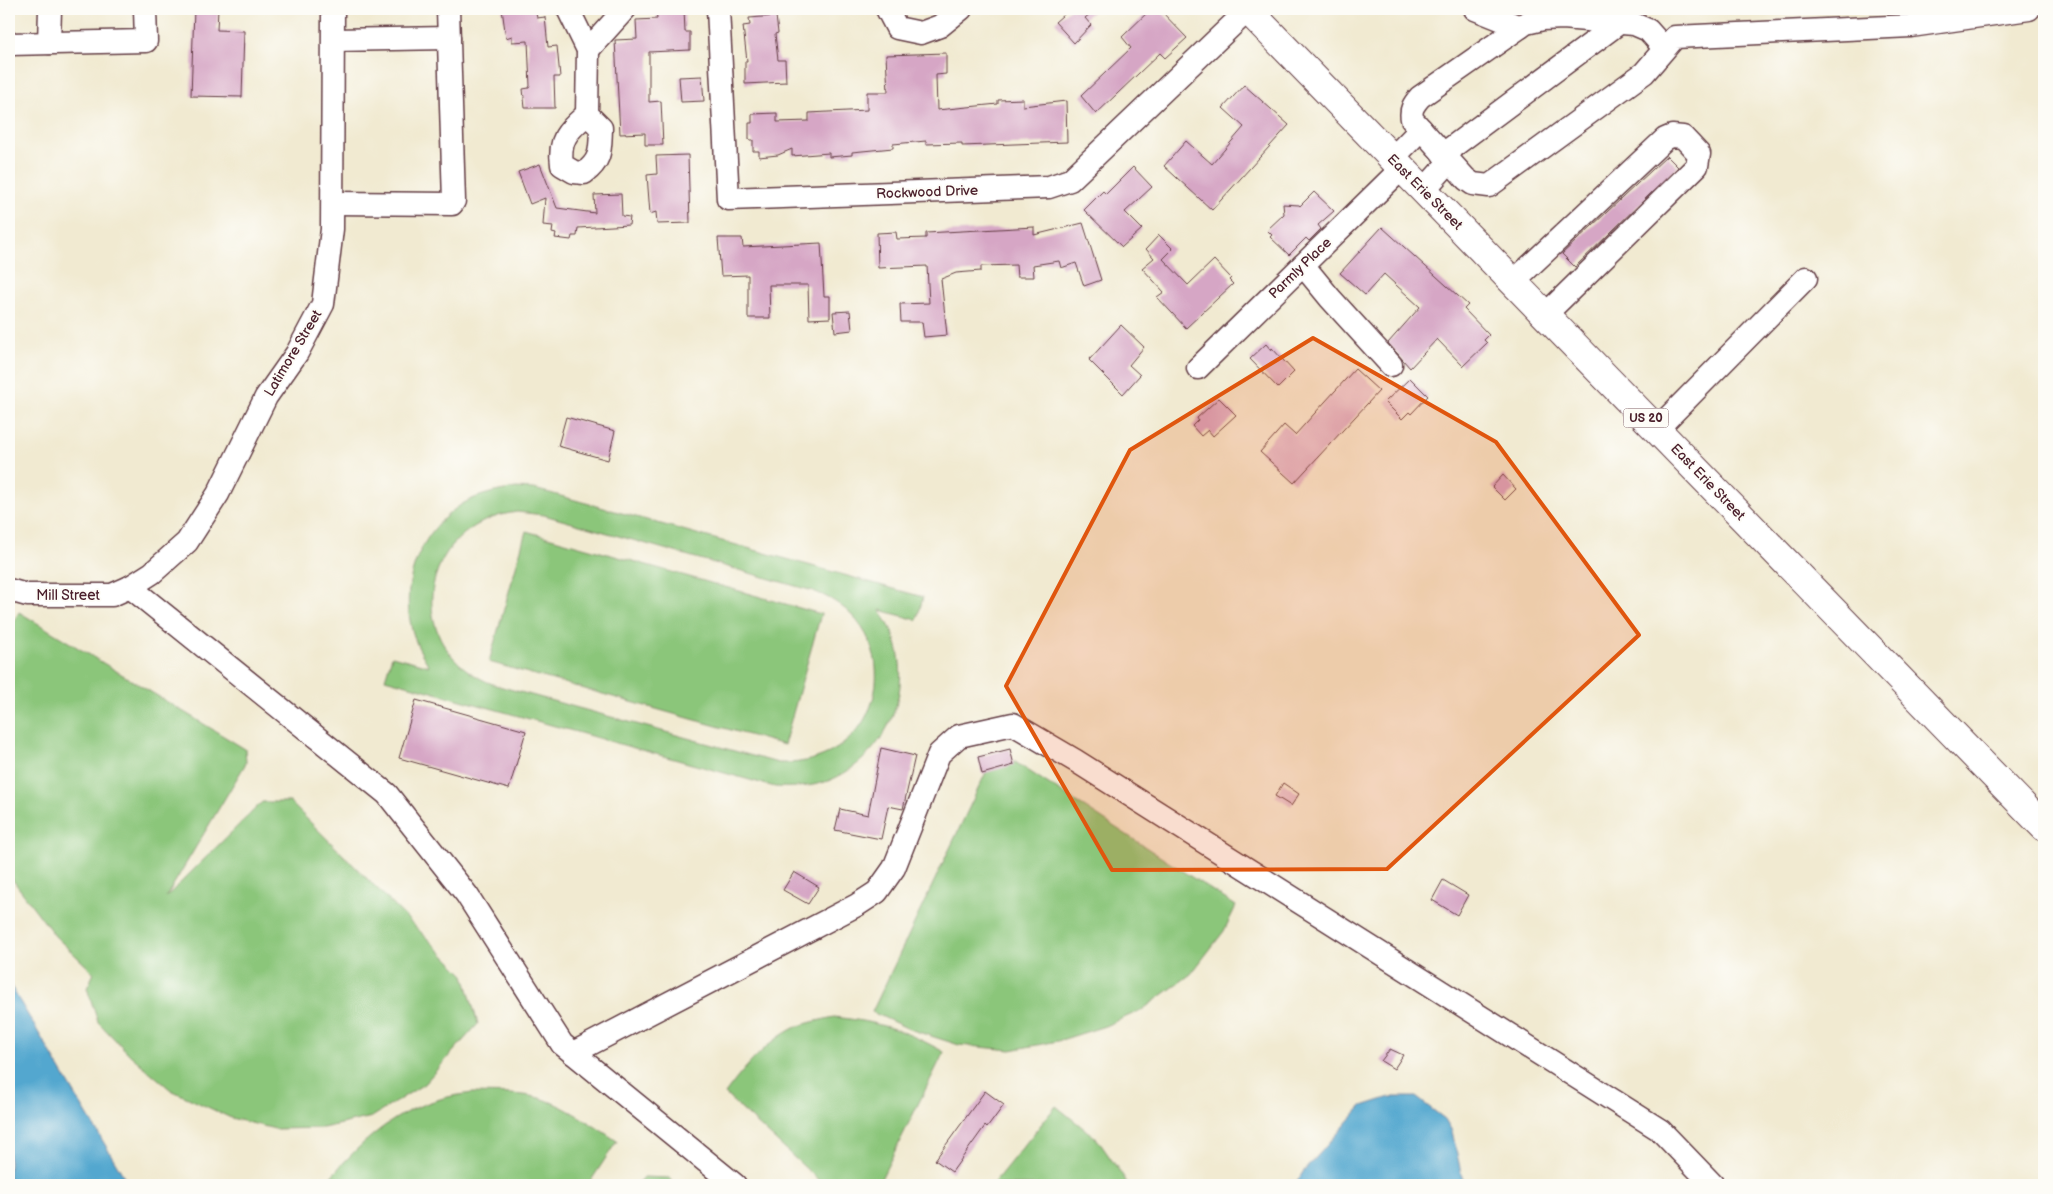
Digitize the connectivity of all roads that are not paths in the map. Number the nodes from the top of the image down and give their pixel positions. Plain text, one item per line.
1 (50, 9) edge
2 (145, 9) edge
3 (333, 9) edge
4 (448, 9) edge
5 (568, 9) edge
6 (625, 9) edge
7 (718, 9) edge
8 (887, 9) edge
9 (961, 9) edge
10 (1475, 9) edge
11 (2029, 9) edge
12 (1248, 10) edge
13 (1619, 16) edge
14 (1520, 27) junction
15 (448, 38) junction
16 (334, 40) junction
17 (49, 43) junction
18 (9, 44) edge
19 (1664, 48) junction
20 (588, 50) junction
21 (587, 114) dead end
22 (1421, 129) junction
23 (1447, 158) junction
24 (1397, 164) junction
25 (1423, 191) junction
26 (333, 203) junction
27 (1303, 265) junction
28 (1806, 278) dead end
29 (1514, 281) junction
30 (1546, 314) junction
31 (1391, 365) dead end
32 (1198, 368) dead end
33 (1657, 429) junction
34 (152, 573) joint
35 (130, 587) junction
36 (9, 590) edge
37 (2044, 827) edge
38 (573, 1053) junction
39 (735, 1185) edge
40 (1713, 1185) edge

1 - 17 street
2 - 17 street
3 - 16 street, Latimore Street
4 - 15 street
5 - 20 street
6 - 20 street
7 - 12 street, Rockwood Drive
8 - 9 street
10 - 14 street
11 - 19 street
12 - 24 main road, East Erie Street / US 20
13 - 14 street
13 - 19 street
13 - 23 street
14 - 22 street
15 - 16 street
15 - 26 street
16 - 26 street, Latimore Street
17 - 18 street
19 - 23 street
20 - 21 street
22 - 23 street
22 - 24 street, Parmly Place
23 - 25 street
24 - 25 main road, East Erie Street / US 20
24 - 27 street, Parmly Place
25 - 29 main road, East Erie Street / US 20
26 - 34 street, Latimore Street
27 - 31 street
27 - 32 street, Parmly Place
28 - 33 street
29 - 30 main road, East Erie Street / US 20
29 - 30 street
30 - 33 main road, East Erie Street / US 20
33 - 37 main road, East Erie Street / US 20
34 - 35 street, Mill Street
35 - 36 street, Mill Street
35 - 38 street
38 - 39 street
38 - 40 street

